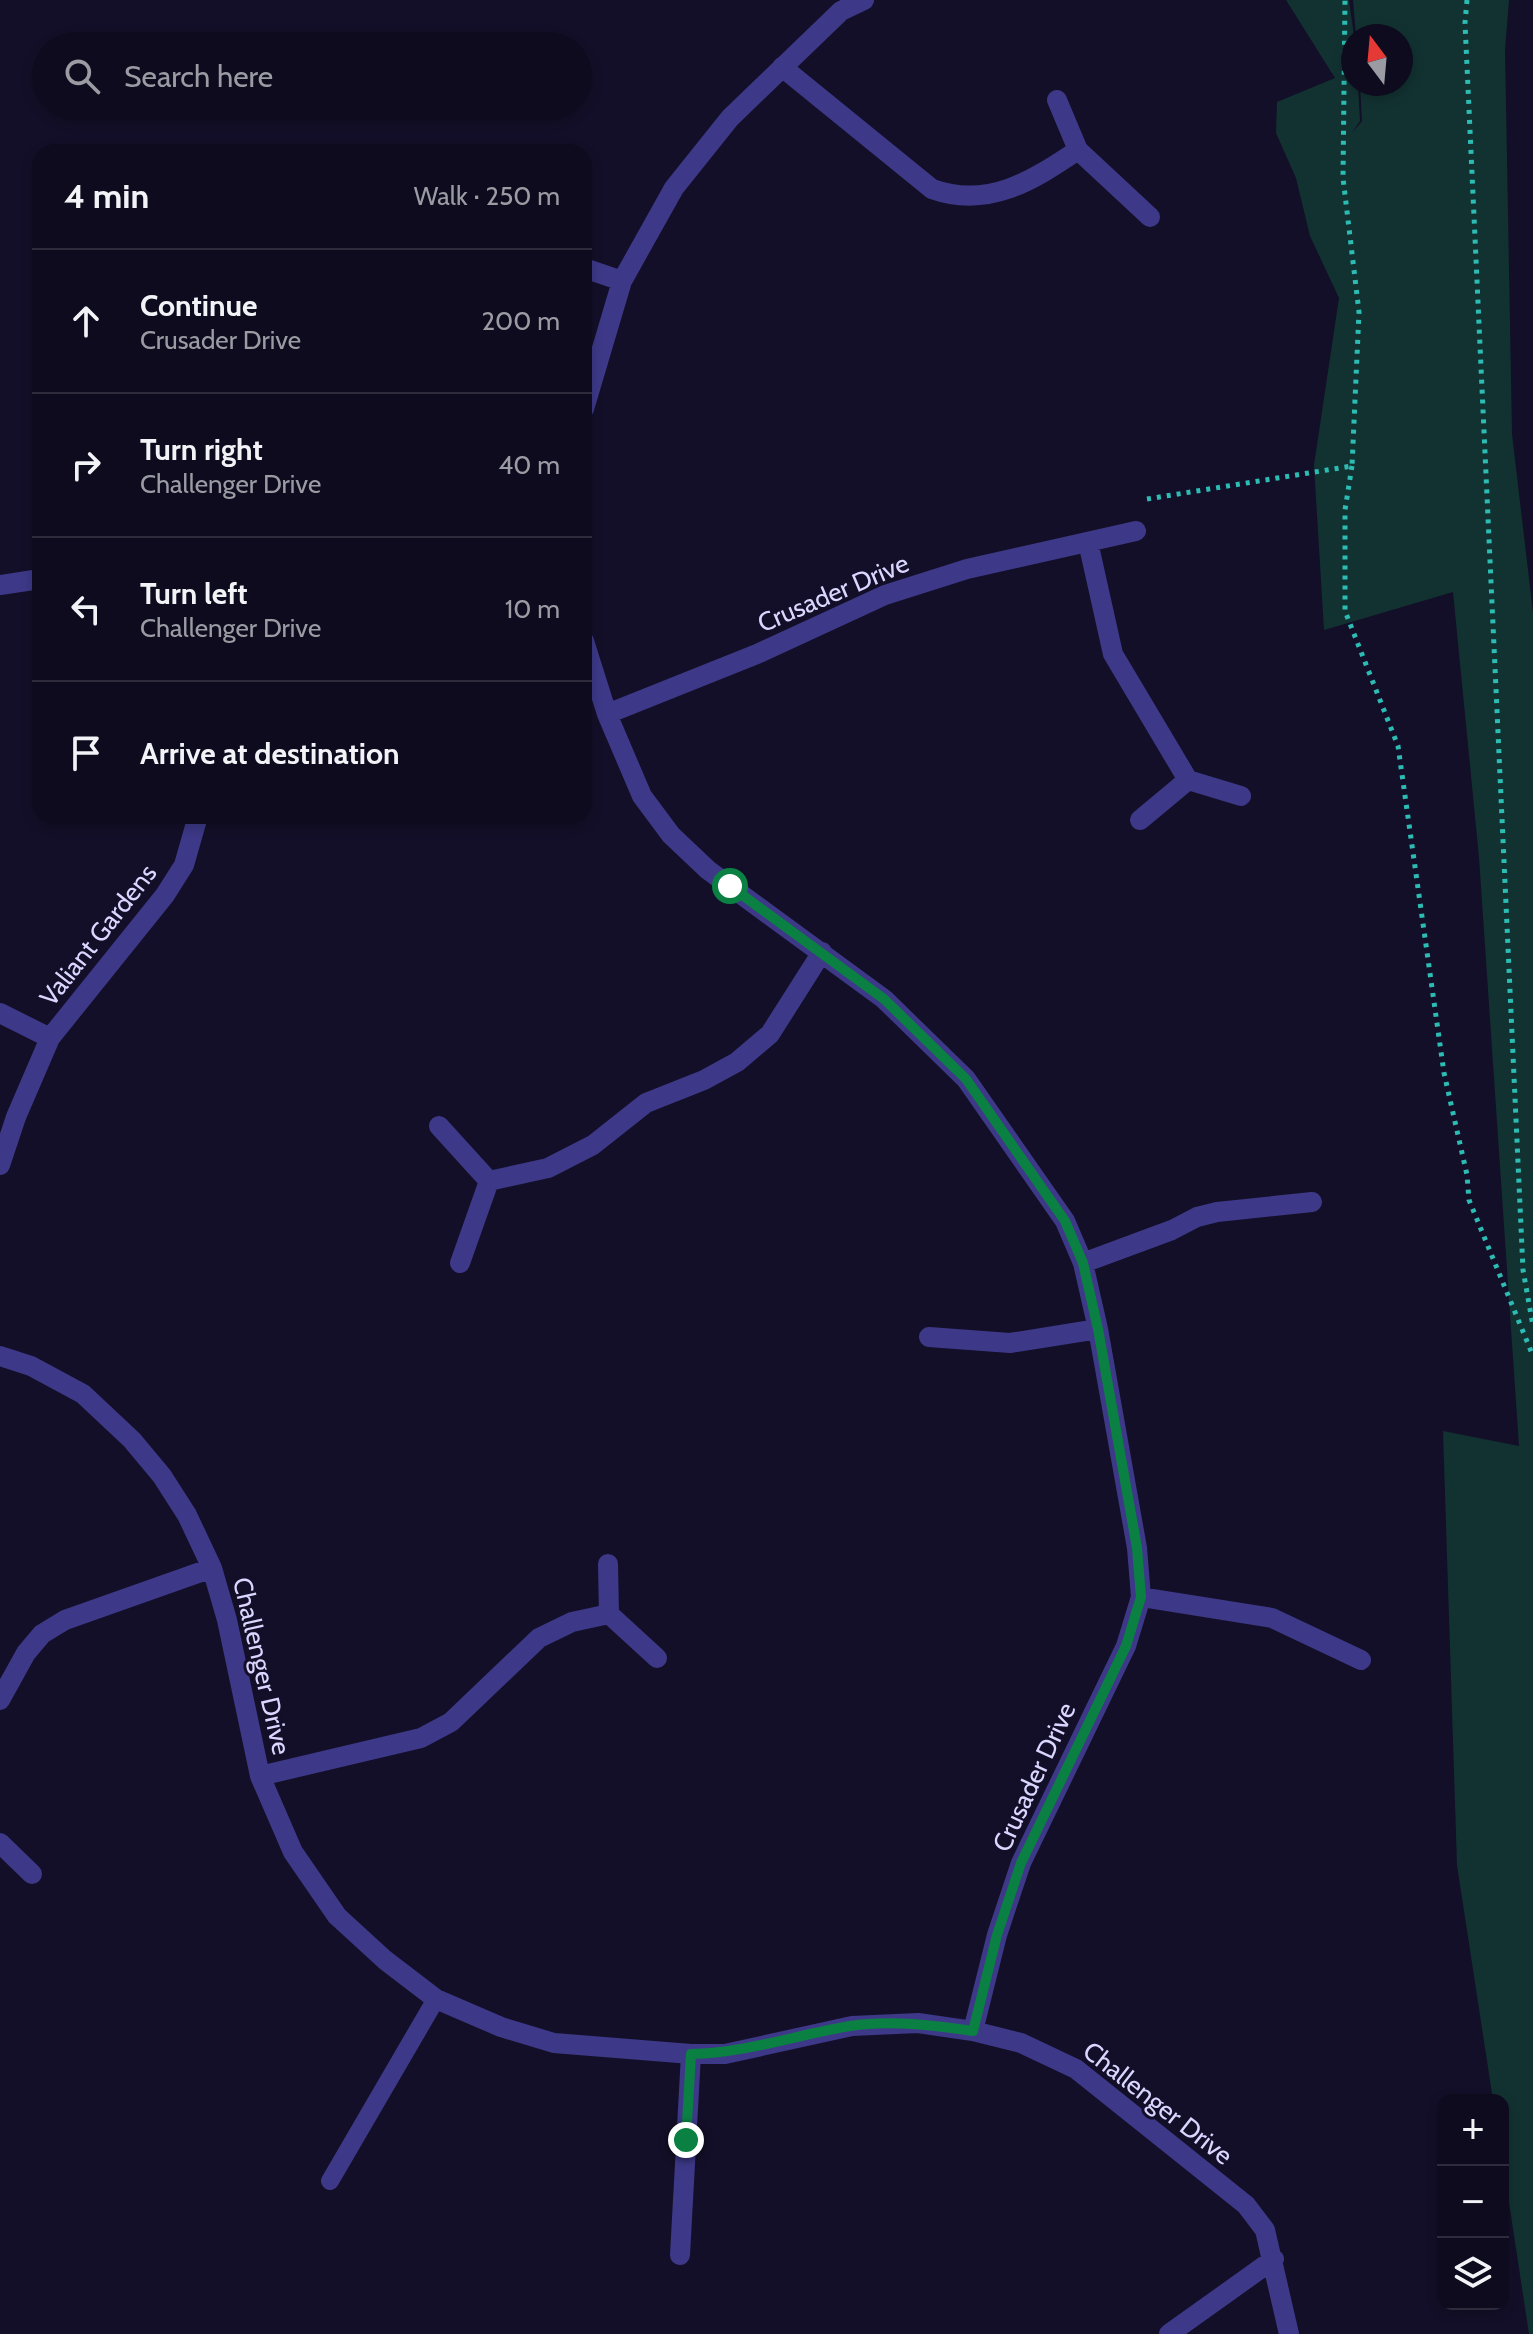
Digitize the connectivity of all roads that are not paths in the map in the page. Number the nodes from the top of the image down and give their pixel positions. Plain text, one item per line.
1 (864, 0) edge
2 (782, 67) junction
3 (1057, 100) dead end
4 (1078, 150) junction
5 (1150, 217) dead end
6 (592, 271) edge
7 (622, 281) junction
8 (592, 382) edge
9 (1136, 531) road end
10 (1088, 542) junction
11 (32, 580) edge
12 (0, 585) edge
13 (592, 666) edge
14 (607, 714) junction
15 (1188, 780) junction
16 (1241, 796) dead end
17 (1140, 820) dead end
18 (196, 824) edge
19 (822, 952) junction
20 (0, 1013) edge
21 (50, 1038) junction
22 (439, 1126) dead end
23 (0, 1165) edge
24 (489, 1181) junction
25 (1312, 1202) dead end
26 (460, 1263) dead end
27 (1083, 1263) junction
28 (1098, 1329) junction
29 (929, 1337) dead end
30 (0, 1356) edge
31 (608, 1564) dead end
32 (212, 1568) junction
33 (1141, 1597) junction
34 (609, 1614) junction
35 (657, 1658) dead end
36 (1361, 1660) dead end
37 (0, 1700) edge
38 (260, 1776) junction
39 (0, 1843) edge
40 (32, 1874) dead end
41 (436, 1999) junction
42 (973, 2031) junction
43 (691, 2054) junction
44 (330, 2181) dead end
45 (680, 2255) dead end
46 (1274, 2259) junction
47 (1169, 2334) edge
48 (1289, 2334) edge

1 - 2 street
2 - 4 street
2 - 7 street
3 - 4 street
4 - 5 street
6 - 7 street
7 - 8 street
9 - 10 street, Crusader Drive
10 - 14 street, Crusader Drive
10 - 15 street
11 - 12 street
13 - 14 street, Crusader Drive
14 - 19 street, Crusader Drive
15 - 16 street
15 - 17 street
18 - 21 street, Valiant Gardens
19 - 24 street
19 - 27 street, Crusader Drive
20 - 21 street, Valiant Gardens
21 - 23 street, Valiant Gardens
22 - 24 street
24 - 26 street
25 - 27 street
27 - 28 street, Crusader Drive
28 - 29 street
28 - 33 street, Crusader Drive
30 - 32 street, Challenger Drive
31 - 34 street
32 - 37 street, Challenger Drive
32 - 38 street, Challenger Drive
33 - 36 street
33 - 42 street, Crusader Drive
34 - 35 street
34 - 38 street, Challenger Drive
38 - 41 street, Challenger Drive
39 - 40 street
41 - 43 street, Challenger Drive
41 - 44 lane
42 - 43 street, Challenger Drive
42 - 46 street, Challenger Drive
43 - 45 street
46 - 47 street
46 - 48 street, Challenger Drive

